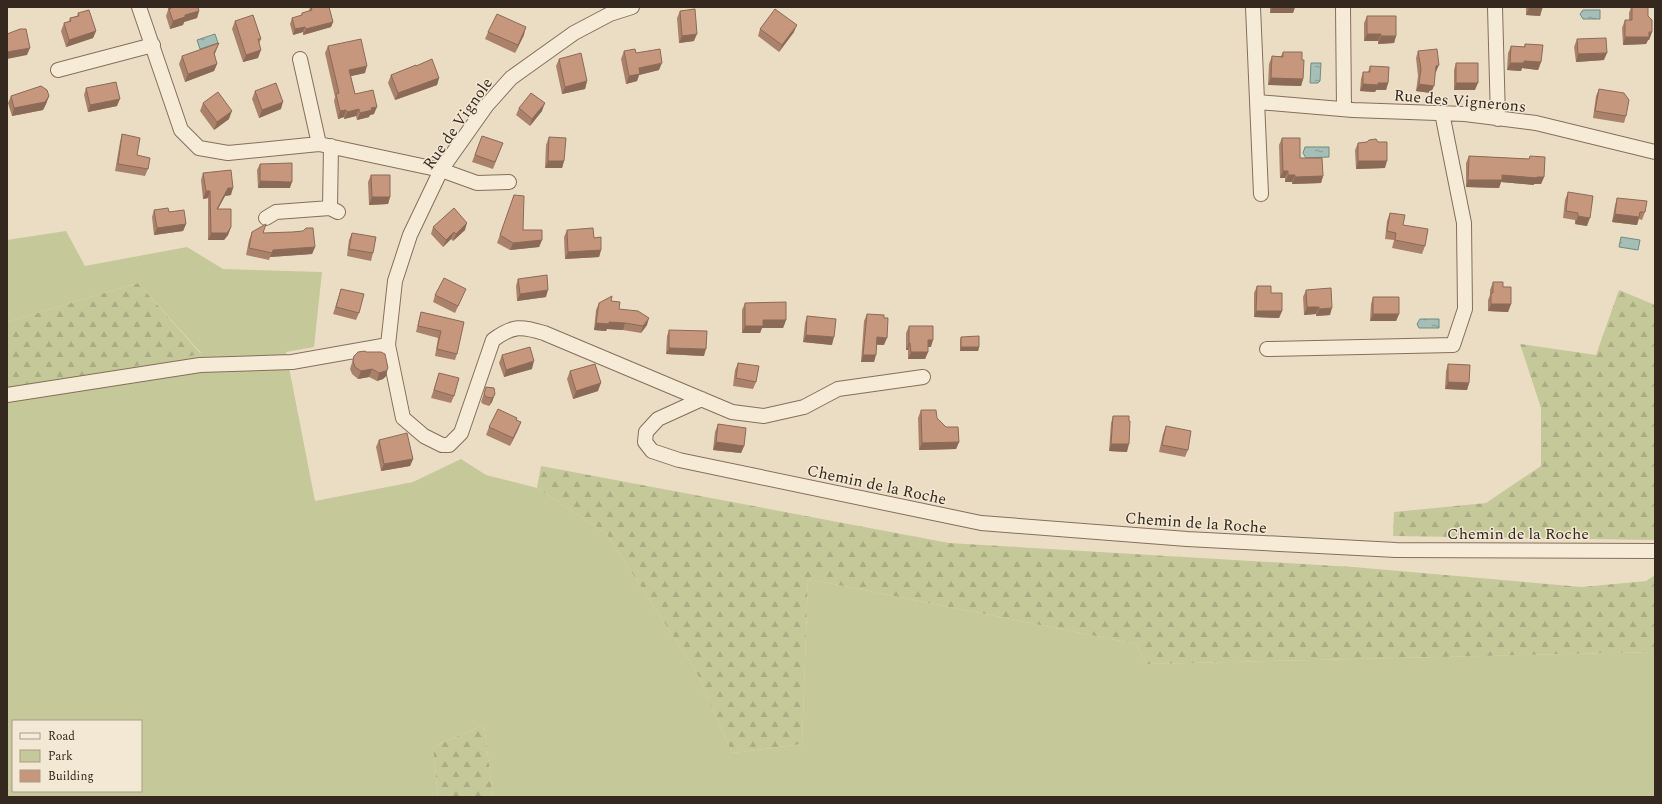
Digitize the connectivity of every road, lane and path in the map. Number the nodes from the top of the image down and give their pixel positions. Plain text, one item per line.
1 (139, 7) edge
2 (632, 7) edge
3 (1253, 7) edge
4 (1343, 7) edge
5 (1495, 7) edge
6 (153, 45) junction
7 (300, 59) dead end
8 (58, 70) dead end
9 (1258, 102) junction
10 (1344, 109) junction
11 (1442, 114) junction
12 (1498, 119) junction
13 (325, 145) junction
14 (1655, 152) edge
15 (441, 170) junction
16 (509, 182) dead end
17 (1261, 194) dead end
18 (266, 218) dead end
19 (388, 345) junction
20 (1268, 349) dead end
21 (922, 377) dead end
22 (7, 395) edge
23 (702, 399) junction
24 (1655, 550) edge

1 - 6 street
2 - 15 street, Rue de Vignole
3 - 9 street
4 - 10 street
5 - 12 street
6 - 8 street
6 - 13 street
7 - 13 street
9 - 10 street, Rue des Vignerons
9 - 17 street
10 - 11 street, Rue des Vignerons
11 - 12 street, Rue des Vignerons
11 - 20 street
12 - 14 street, Rue des Vignerons
13 - 15 street
13 - 18 street
15 - 16 street
15 - 19 street, Rue de Vignole
19 - 22 street
19 - 23 street
21 - 23 street
23 - 24 street, Chemin de la Roche

